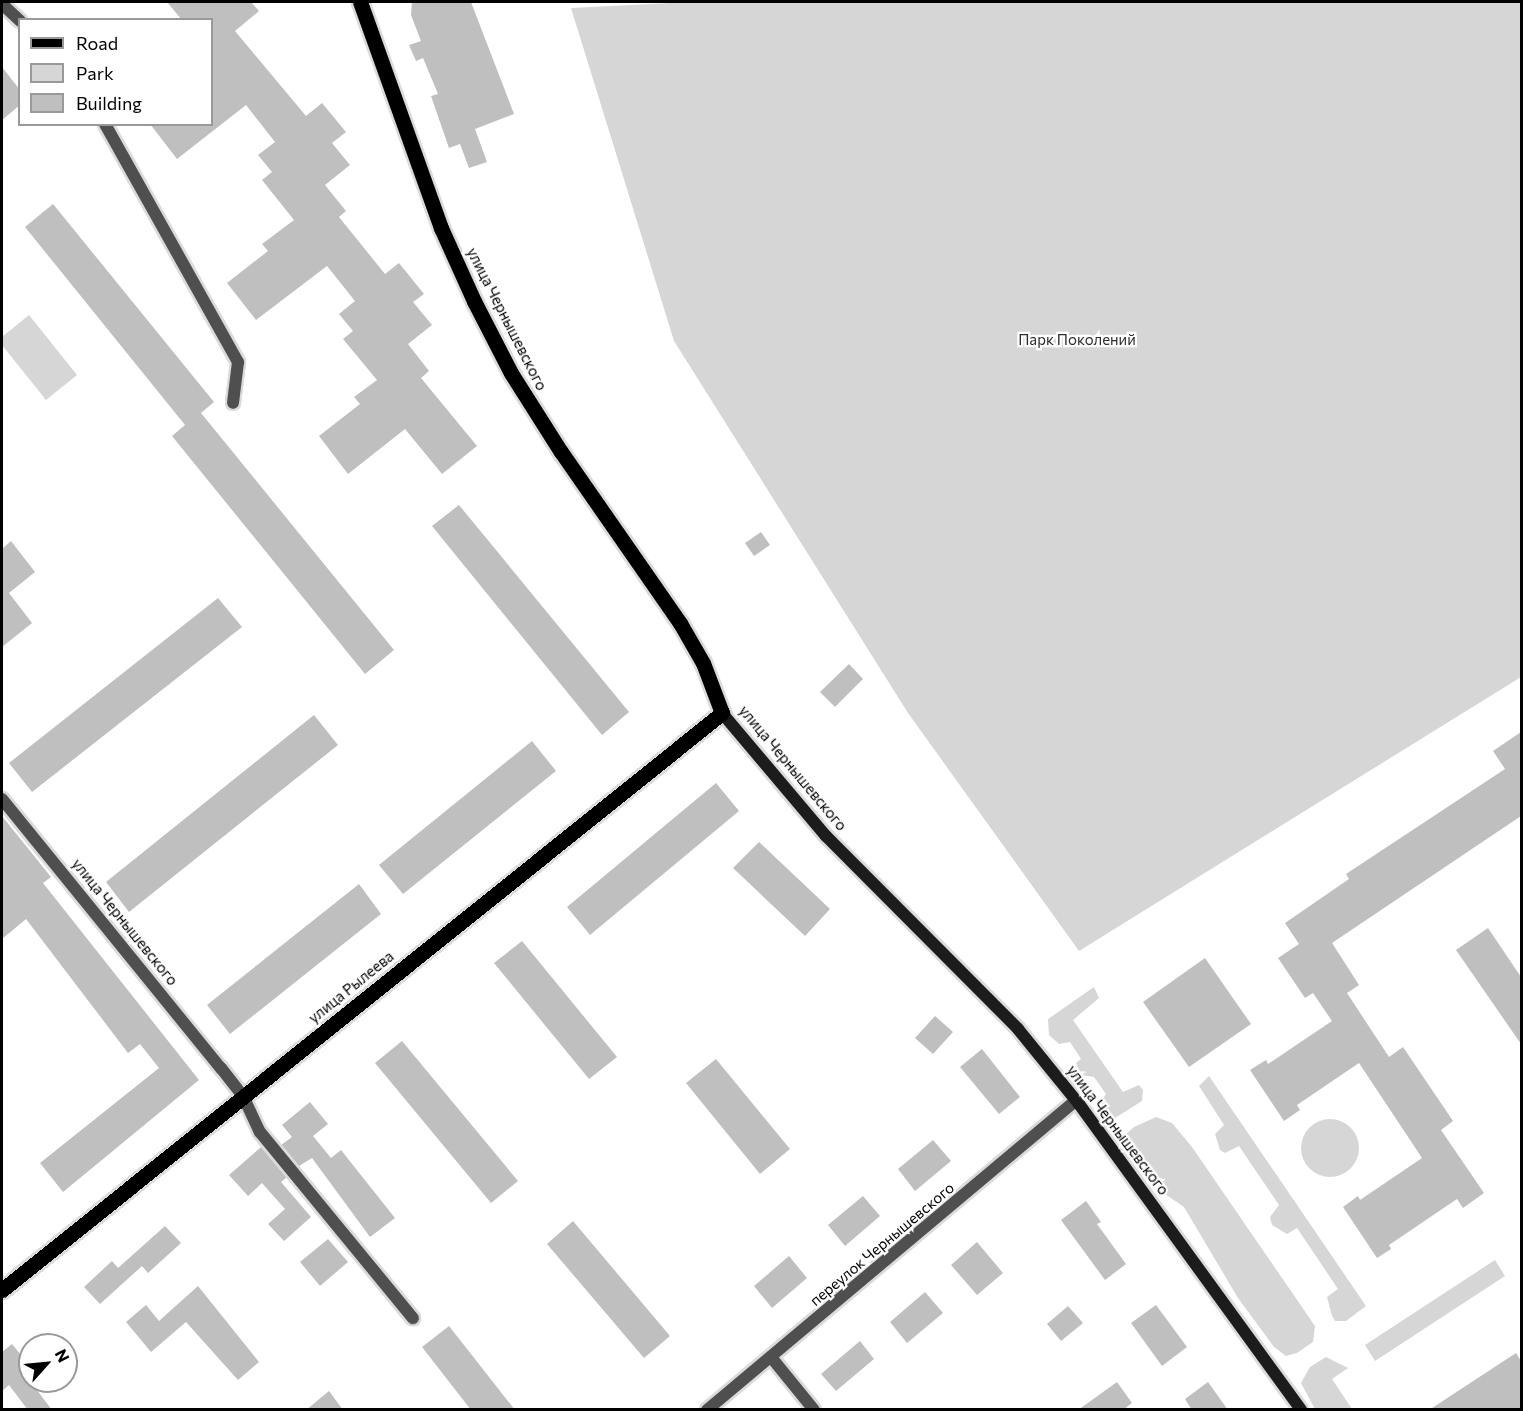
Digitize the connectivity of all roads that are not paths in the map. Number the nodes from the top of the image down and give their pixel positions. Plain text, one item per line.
1 (360, 2) edge
2 (2, 4) edge
3 (18, 19) edge
4 (106, 126) edge
5 (233, 404) dead end
6 (722, 713) junction
7 (2, 799) edge
8 (243, 1096) junction
9 (1076, 1100) junction
10 (2, 1290) edge
11 (413, 1318) dead end
12 (771, 1357) junction
13 (707, 1410) edge
14 (814, 1410) edge
15 (1301, 1410) edge

1 - 6 main road, улица Чернышевского
2 - 3 street
4 - 5 street
6 - 8 main road, улица Рылеева
6 - 9 street, улица Чернышевского
7 - 8 street, улица Чернышевского
8 - 10 main road, улица Рылеева
8 - 11 street, улица Чернышевского
9 - 12 street, переулок Чернышевского
9 - 15 street, улица Чернышевского
12 - 13 street, переулок Чернышевского
12 - 14 street

